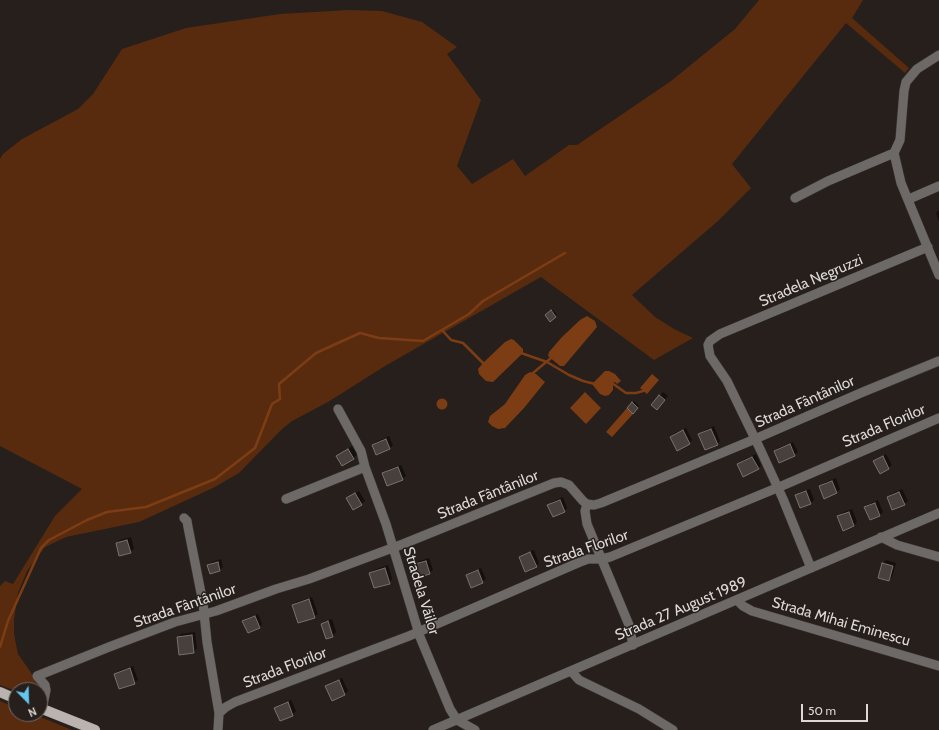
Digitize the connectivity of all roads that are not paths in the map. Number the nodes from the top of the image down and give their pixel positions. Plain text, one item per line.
1 (939, 55) edge
2 (894, 153) junction
3 (939, 186) edge
4 (795, 198) dead end
5 (909, 199) junction
6 (928, 247) junction
7 (939, 275) edge
8 (939, 361) edge
9 (338, 409) dead end
10 (939, 418) edge
11 (754, 440) junction
12 (365, 467) junction
13 (777, 488) junction
14 (286, 499) dead end
15 (587, 504) junction
16 (939, 513) edge
17 (184, 518) dead end
18 (882, 537) junction
19 (393, 548) junction
20 (939, 557) edge
21 (601, 559) junction
22 (812, 568) junction
23 (737, 600) junction
24 (205, 615) junction
25 (418, 631) junction
26 (633, 645) junction
27 (939, 666) edge
28 (571, 671) junction
29 (42, 682) edge
30 (48, 711) edge
31 (219, 712) junction
32 (457, 720) junction
33 (95, 730) edge
34 (218, 730) edge
35 (433, 730) edge
36 (475, 730) edge
37 (673, 730) edge

1 - 2 street
2 - 4 street
2 - 5 street
3 - 5 street
5 - 6 street
6 - 7 street
6 - 11 street, Stradela Negruzzi
8 - 11 street, Strada Fântânilor
9 - 12 street, Stradela Văilor
10 - 13 street, Strada Florilor
11 - 13 street
11 - 15 street, Strada Fântânilor
12 - 14 street
12 - 19 street, Stradela Văilor
13 - 21 street, Strada Florilor
13 - 22 street
15 - 19 street, Strada Fântânilor
15 - 21 street
16 - 18 street, Strada 27 August 1989
17 - 24 street
18 - 20 street
18 - 22 street, Strada 27 August 1989
19 - 24 street, Strada Fântânilor
19 - 25 street, Stradela Văilor
21 - 25 street, Strada Florilor
21 - 26 street
22 - 23 street, Strada 27 August 1989
23 - 26 street, Strada 27 August 1989
23 - 27 street, Strada Mihai Eminescu
24 - 29 street, Strada Fântânilor
24 - 31 street
25 - 31 street, Strada Florilor
25 - 32 street, Stradela Văilor
26 - 28 street, Strada 27 August 1989
28 - 32 street, Strada 27 August 1989
28 - 37 street
30 - 33 main road
31 - 34 street
32 - 35 street, Strada 27 August 1989
32 - 36 street

